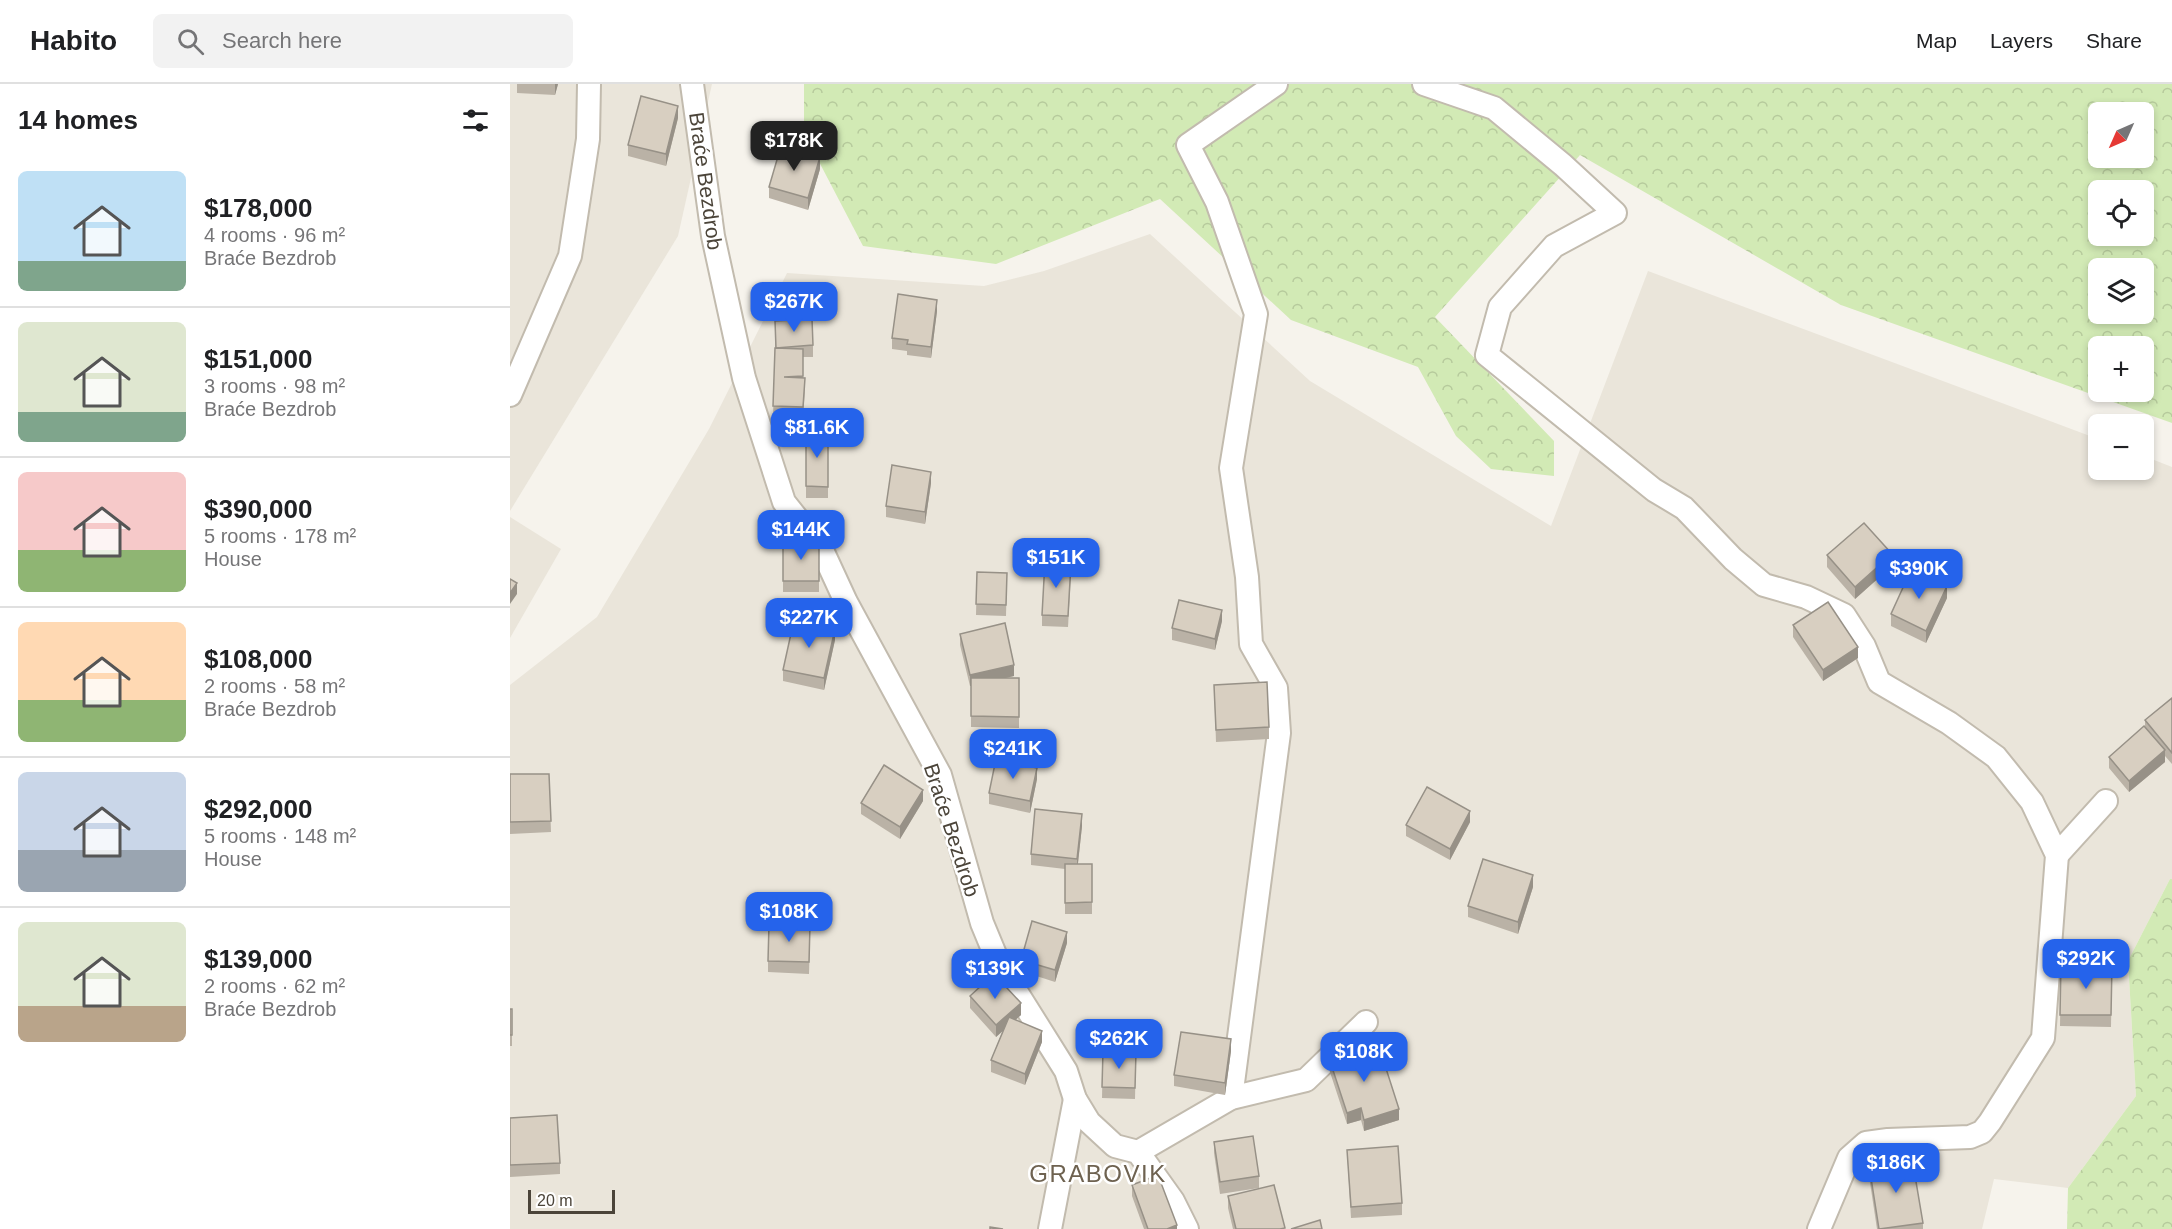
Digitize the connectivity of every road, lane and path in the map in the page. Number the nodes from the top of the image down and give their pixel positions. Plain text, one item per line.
1 (589, 84) edge
2 (692, 84) edge
3 (1276, 84) edge
4 (1424, 84) edge
5 (510, 395) edge
6 (2106, 801) dead end
7 (2057, 855) junction
8 (1366, 1022) dead end
9 (1231, 1098) junction
10 (1075, 1099) junction
11 (1138, 1152) junction
12 (1050, 1229) edge
13 (1187, 1229) edge
14 (1819, 1229) edge

1 - 5 street
2 - 10 street, Braće Bezdrob
3 - 9 street
4 - 7 street
6 - 7 street
7 - 14 street
8 - 9 street
9 - 11 street
10 - 11 street, Braće Bezdrob
10 - 12 street
11 - 13 street

